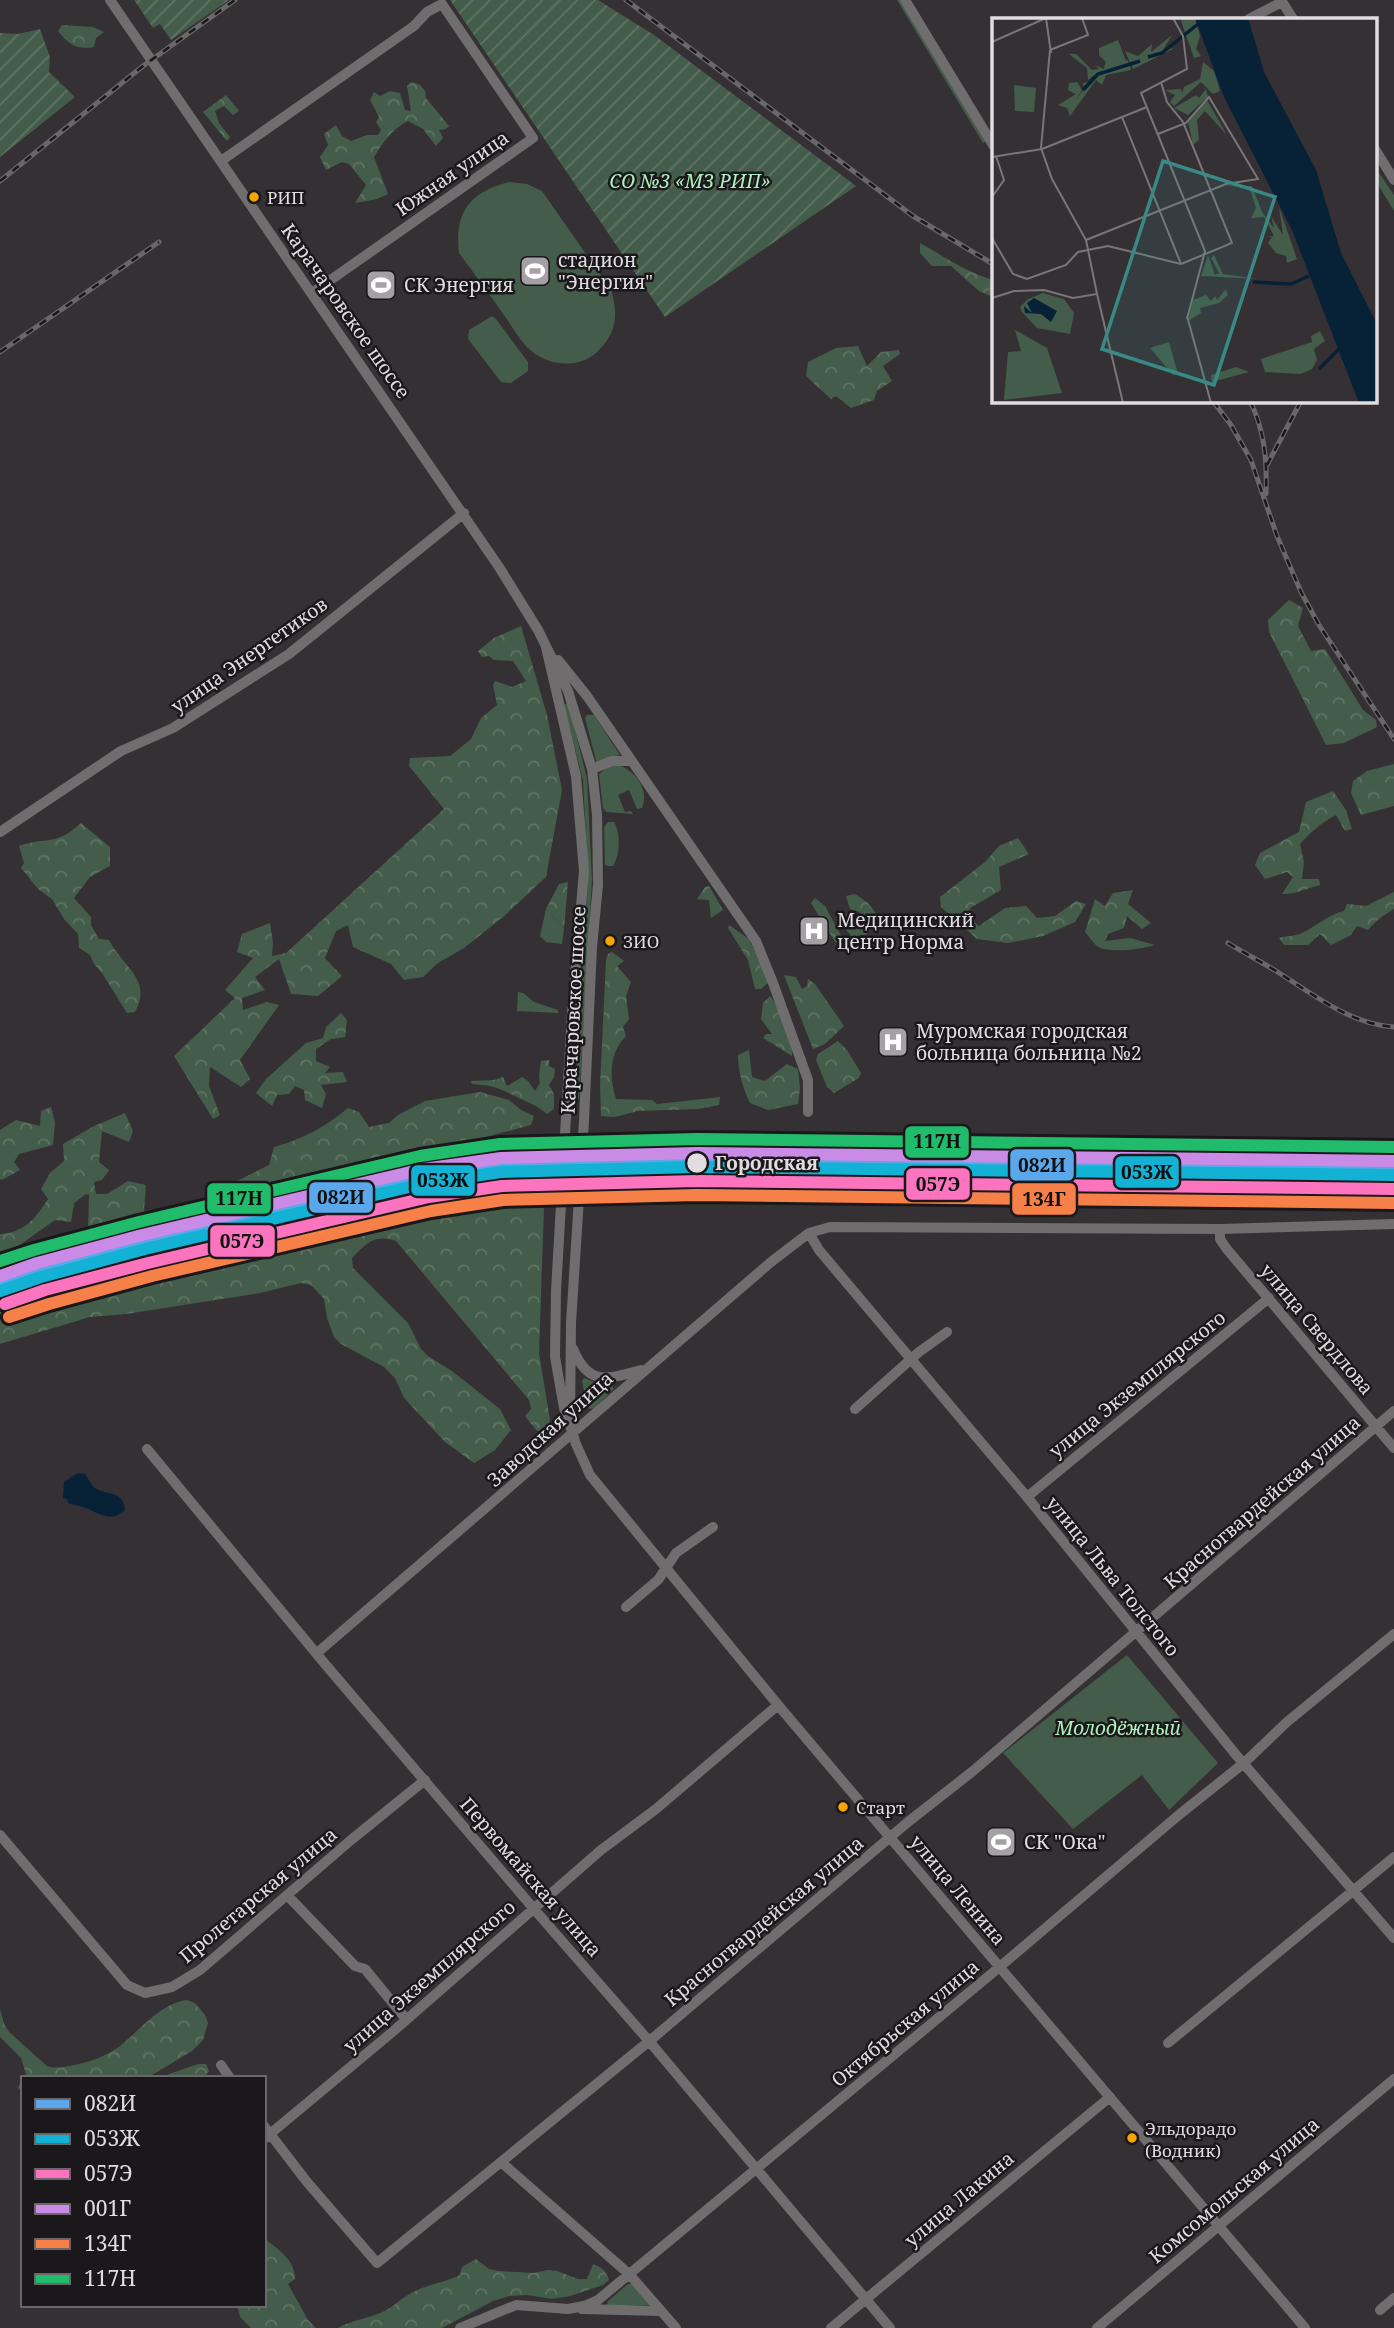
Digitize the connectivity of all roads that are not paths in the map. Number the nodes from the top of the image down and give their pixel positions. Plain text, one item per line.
1 (110, 0) edge
2 (905, 0) edge
3 (1282, 1) edge
4 (1251, 18) edge
5 (1292, 18) edge
6 (992, 143) edge
7 (1376, 151) edge
8 (221, 161) junction
9 (1394, 180) edge
10 (313, 293) junction
11 (464, 513) junction
12 (546, 647) junction
13 (568, 691) junction
14 (587, 696) junction
15 (561, 708) junction
16 (599, 714) junction
17 (579, 720) junction
18 (631, 761) junction
19 (593, 769) junction
20 (3, 830) edge
21 (808, 1112) dead end
22 (1394, 1224) edge
23 (1220, 1229) junction
24 (809, 1233) junction
25 (1269, 1298) junction
26 (947, 1332) dead end
27 (570, 1344) junction
28 (912, 1359) junction
29 (645, 1369) junction
30 (565, 1390) junction
31 (855, 1409) dead end
32 (1394, 1411) edge
33 (1376, 1427) junction
34 (571, 1430) junction
35 (1394, 1448) edge
36 (147, 1449) dead end
37 (1027, 1497) junction
38 (713, 1527) dead end
39 (666, 1568) junction
40 (626, 1607) dead end
41 (1136, 1632) junction
42 (1394, 1634) edge
43 (317, 1653) junction
44 (778, 1705) junction
45 (1244, 1763) junction
46 (425, 1780) junction
47 (0, 1835) edge
48 (891, 1839) junction
49 (1394, 1857) edge
50 (1353, 1891) junction
51 (287, 1895) junction
52 (534, 1909) junction
53 (1394, 1938) edge
54 (1000, 1966) junction
55 (407, 2019) junction
56 (649, 2041) junction
57 (1168, 2043) dead end
58 (221, 2065) dead end
59 (229, 2076) edge
60 (1394, 2079) edge
61 (1110, 2097) junction
62 (266, 2133) edge
63 (501, 2162) junction
64 (758, 2169) junction
65 (1219, 2225) junction
66 (629, 2274) junction
67 (1394, 2298) edge
68 (866, 2299) junction
69 (568, 2309) junction
70 (1380, 2310) dead end
71 (661, 2311) junction
72 (460, 2328) edge
73 (676, 2328) edge
74 (831, 2328) edge
75 (890, 2328) edge
76 (1097, 2328) edge
77 (1305, 2328) edge

1 - 8 street, Карачаровское шоссе
2 - 6 street
3 - 4 street
3 - 5 street
7 - 9 street
8 - 10 street, Карачаровское шоссе
8 - 10 street, Южная улица
10 - 11 street, Карачаровское шоссе
11 - 12 street, Карачаровское шоссе
11 - 20 street, улица Энергетиков
12 - 13 street, Карачаровское шоссе
12 - 14 street
12 - 15 street, Карачаровское шоссе
13 - 14 street
13 - 15 street
13 - 17 street, Карачаровское шоссе
14 - 16 street
15 - 30 street, Карачаровское шоссе
16 - 17 street
16 - 18 street
17 - 19 street, Карачаровское шоссе
18 - 19 street
18 - 21 street
19 - 27 street, Карачаровское шоссе
22 - 23 street
23 - 24 street
23 - 25 street, улица Свердлова
24 - 28 street, улица Льва Толстого
24 - 29 street, Заводская улица
25 - 33 street, улица Свердлова
25 - 37 street, улица Экземплярского
26 - 28 street
27 - 29 street
27 - 30 street, Карачаровское шоссе
28 - 31 street
28 - 37 street, улица Льва Толстого
29 - 34 street, Заводская улица
30 - 34 street, Карачаровское шоссе
32 - 33 street, Красногвардейская улица
33 - 35 street, улица Свердлова
33 - 41 street, Красногвардейская улица
34 - 39 street, улица Ленина
34 - 43 street, Заводская улица
36 - 43 street, Первомайская улица
37 - 41 street, улица Льва Толстого
38 - 39 street
39 - 40 street
39 - 44 street, улица Ленина
41 - 45 street, улица Льва Толстого
41 - 48 street, Красногвардейская улица
42 - 45 street, Октябрьская улица
43 - 46 street, Первомайская улица
44 - 48 street, улица Ленина
44 - 52 street, улица Экземплярского
45 - 50 street, улица Льва Толстого
45 - 54 street, Октябрьская улица
46 - 51 street, Пролетарская улица
46 - 52 street, Первомайская улица
47 - 51 street, Пролетарская улица
48 - 54 street, улица Ленина
48 - 56 street, Красногвардейская улица
49 - 50 street
50 - 53 street, улица Льва Толстого
50 - 57 street
51 - 55 street
52 - 55 street, улица Экземплярского
52 - 56 street, Первомайская улица
54 - 61 street, улица Ленина
54 - 64 street, Октябрьская улица
55 - 62 street, улица Экземплярского
56 - 63 street, Красногвардейская улица
56 - 64 street, Первомайская улица
58 - 59 street
60 - 65 street, Комсомольская улица
61 - 65 street, улица Ленина
61 - 68 street, улица Лакина
62 - 63 street, Красногвардейская улица
63 - 66 street
64 - 66 street, Октябрьская улица
64 - 68 street, Первомайская улица
65 - 76 street, Комсомольская улица
65 - 77 street, улица Ленина
66 - 69 street, Октябрьская улица
66 - 71 street
67 - 70 street
68 - 74 street, улица Лакина
68 - 75 street, Первомайская улица
69 - 71 street
69 - 72 street
71 - 73 street

